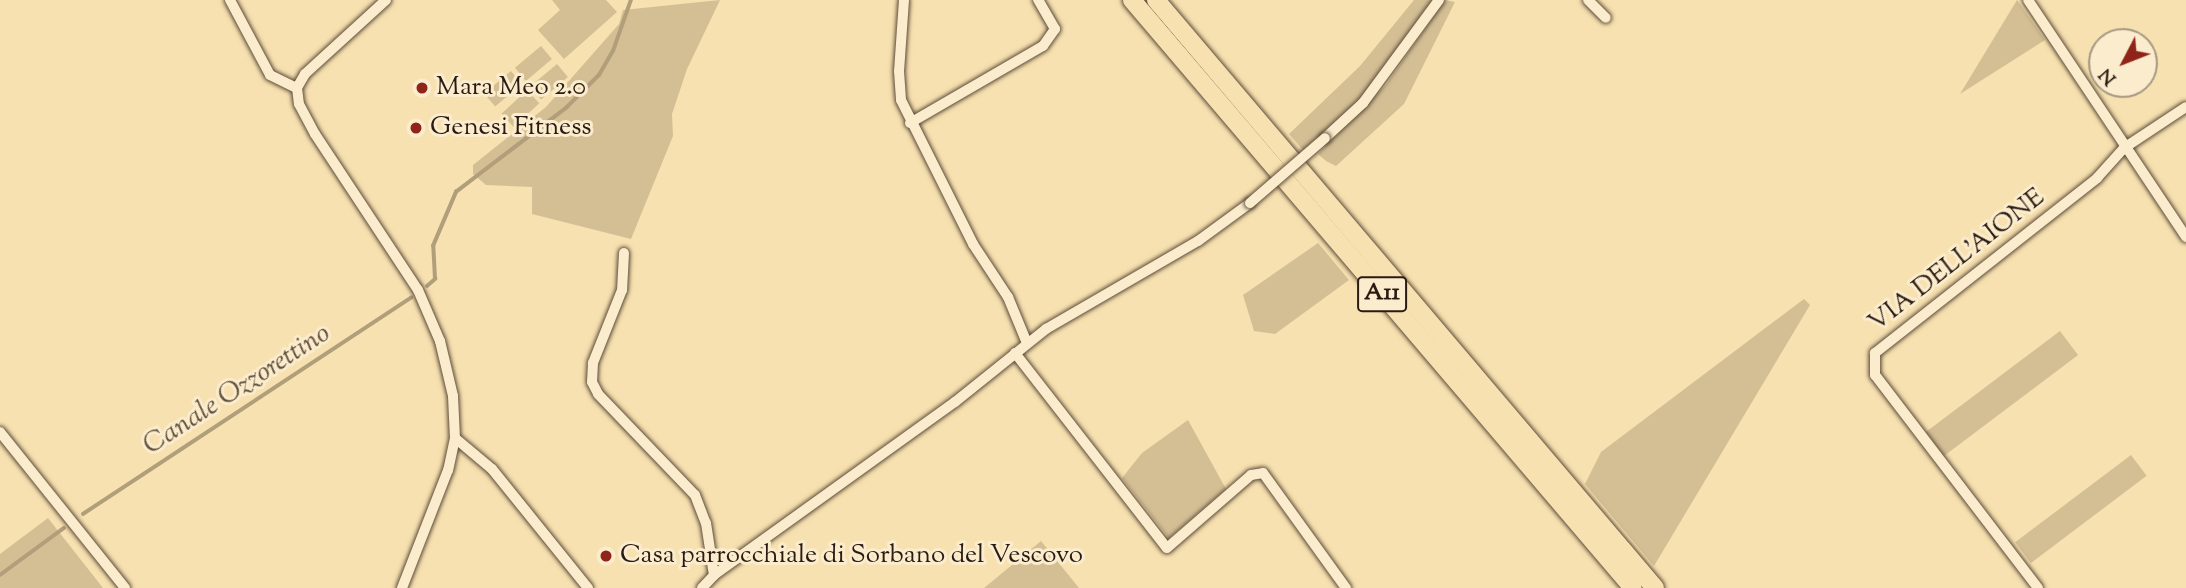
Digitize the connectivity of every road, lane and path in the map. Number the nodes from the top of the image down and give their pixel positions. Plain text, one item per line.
1 (230, 0) edge
2 (386, 0) edge
3 (904, 0) edge
4 (1038, 0) edge
5 (1132, 0) edge
6 (1156, 0) edge
7 (1439, 0) edge
8 (1588, 0) edge
9 (2028, 0) edge
10 (1606, 18) dead end
11 (297, 88) junction
12 (2186, 107) edge
13 (910, 123) junction
14 (2124, 148) junction
15 (2186, 237) edge
16 (624, 253) dead end
17 (1027, 343) junction
18 (1015, 353) junction
19 (0, 432) edge
20 (455, 438) junction
21 (714, 575) junction
22 (125, 588) edge
23 (402, 588) edge
24 (588, 588) edge
25 (702, 588) edge
26 (1346, 588) edge
27 (1633, 588) edge
28 (1654, 588) edge
29 (2038, 588) edge

1 - 11 street
2 - 11 street
3 - 13 street
4 - 13 street
5 - 27 highway, A11
6 - 28 highway, A11
7 - 17 street, bridge
8 - 10 street
9 - 14 street
11 - 20 street
12 - 14 street, VIA DELL'AIONE
13 - 17 street
14 - 15 street
14 - 29 street, VIA DELL'AIONE
16 - 21 street
17 - 18 street
18 - 21 street
18 - 26 street
19 - 22 street
20 - 23 street
20 - 24 street
21 - 25 street

